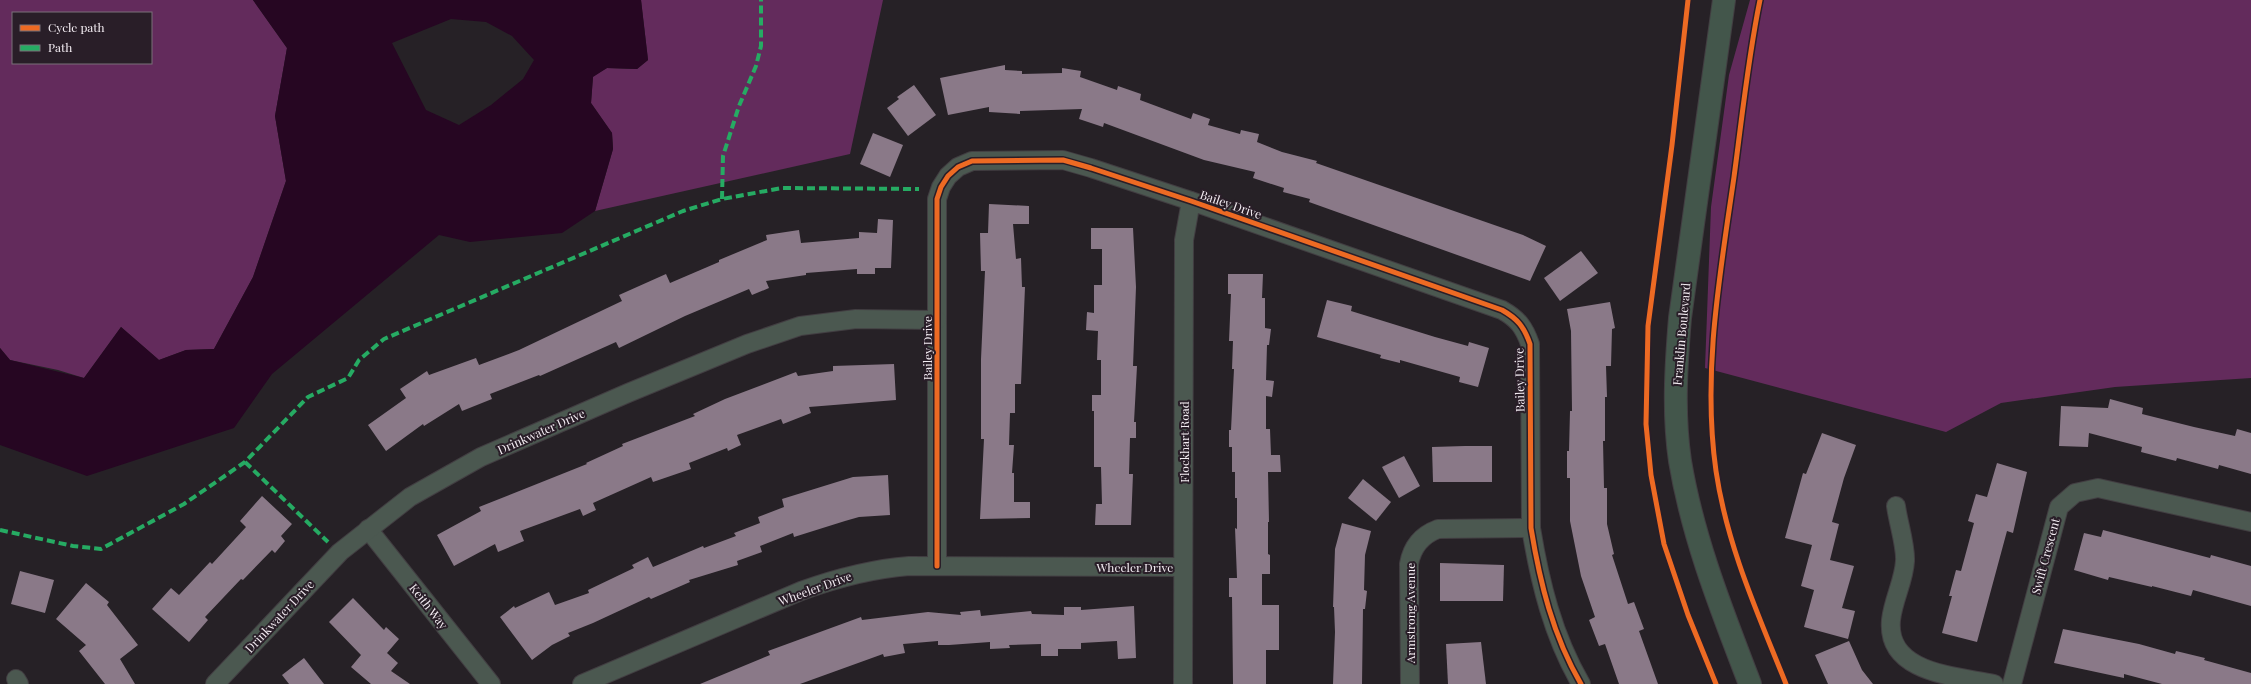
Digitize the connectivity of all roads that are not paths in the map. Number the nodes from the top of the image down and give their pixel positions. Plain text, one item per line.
1 (1724, 0) edge
2 (1191, 200) junction
3 (937, 320) junction
4 (1896, 506) dead end
5 (2251, 522) edge
6 (1531, 528) junction
7 (368, 529) junction
8 (937, 566) junction
9 (1183, 567) junction
10 (215, 684) edge
11 (491, 684) edge
12 (582, 684) edge
13 (1183, 684) edge
14 (1410, 684) edge
15 (1581, 684) edge
16 (1750, 684) edge
17 (1994, 684) edge
18 (2012, 684) edge

1 - 16 main road, Franklin Boulevard
2 - 3 street, Bailey Drive
2 - 6 street, Bailey Drive
2 - 9 street, Flockhart Road
3 - 7 street, Drinkwater Drive
3 - 8 street, Bailey Drive
4 - 17 street
5 - 18 street, Swift Crescent
6 - 14 street, Armstrong Avenue
6 - 15 street, Bailey Drive
7 - 10 street, Drinkwater Drive
7 - 11 street, Keith Way
8 - 9 street, Wheeler Drive
8 - 12 street, Wheeler Drive
9 - 13 street, Flockhart Road

